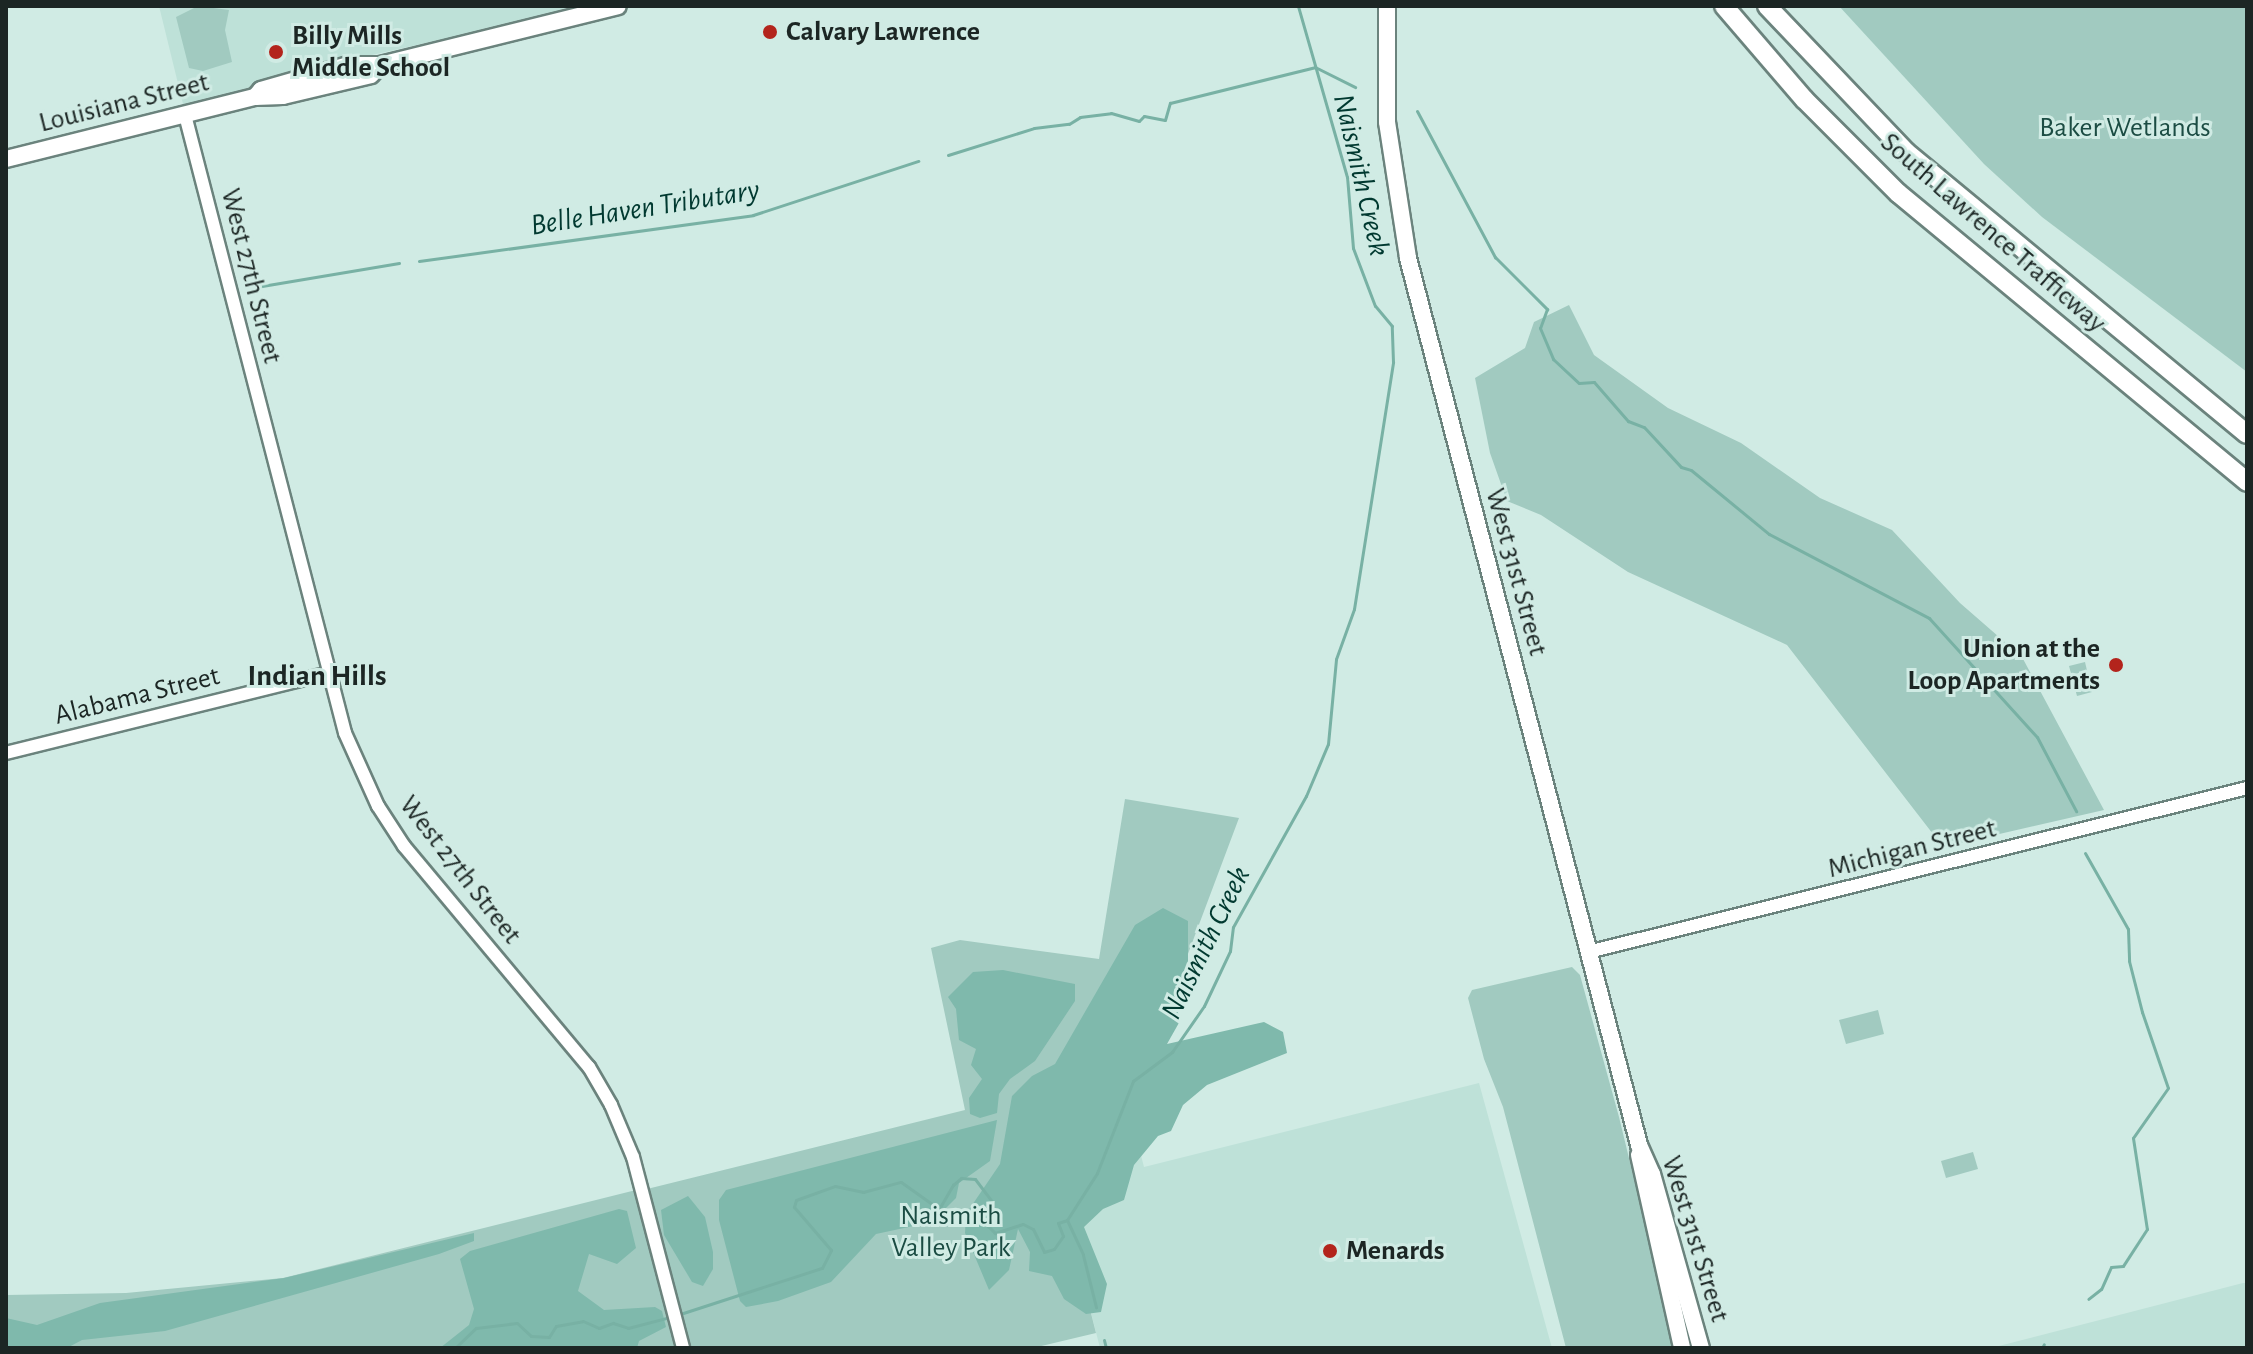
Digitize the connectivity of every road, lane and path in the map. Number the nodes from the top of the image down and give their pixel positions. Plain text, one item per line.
1 (618, 6) edge
2 (1387, 6) edge
3 (1724, 6) edge
4 (1767, 6) edge
5 (185, 115) junction
6 (6, 159) edge
7 (2247, 434) edge
8 (2247, 482) edge
9 (326, 674) junction
10 (6, 753) edge
11 (2247, 788) edge
12 (1588, 952) junction
13 (1639, 1145) junction
14 (683, 1348) edge
15 (1682, 1348) edge
16 (1701, 1348) edge

1 - 5 main road, Louisiana Street
2 - 12 main road, West 31st Street
3 - 8 highway, South Lawrence Trafficway
4 - 7 highway, South Lawrence Trafficway
5 - 6 main road, Louisiana Street
5 - 9 street, West 27th Street
9 - 10 street, Alabama Street
9 - 14 street, West 27th Street
11 - 12 street, Michigan Street
12 - 13 main road, West 31st Street
13 - 15 main road, West 31st Street
13 - 16 main road, West 31st Street

